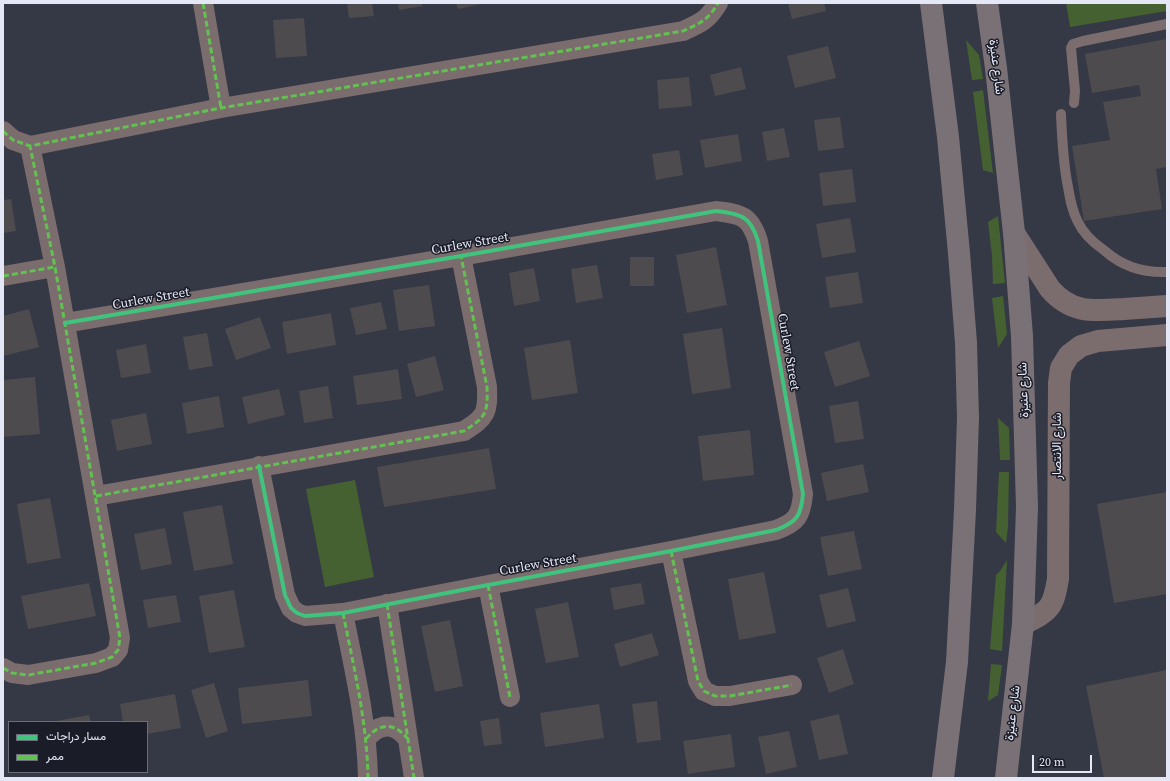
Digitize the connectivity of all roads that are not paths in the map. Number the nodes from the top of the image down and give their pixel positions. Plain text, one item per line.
1 (203, 3) edge
2 (718, 3) edge
3 (931, 3) edge
4 (987, 3) edge
5 (1167, 24) edge
6 (1074, 103) dead end
7 (221, 108) junction
8 (1061, 114) dead end
9 (3, 131) edge
10 (30, 146) junction
11 (1014, 233) junction
12 (461, 256) junction
13 (55, 267) junction
14 (1167, 272) edge
15 (3, 276) edge
16 (1167, 306) edge
17 (65, 324) junction
18 (1167, 335) edge
19 (259, 466) junction
20 (96, 496) junction
21 (672, 551) junction
22 (488, 585) junction
23 (387, 604) junction
24 (343, 613) junction
25 (1023, 624) junction
26 (3, 668) edge
27 (792, 685) dead end
28 (510, 696) dead end
29 (407, 738) junction
30 (366, 739) junction
31 (368, 778) edge
32 (414, 778) edge
33 (943, 778) edge
34 (1006, 778) edge

1 - 7 street
2 - 7 street
3 - 33 highway
4 - 11 highway, شارع عنيزة
5 - 6 lane
7 - 10 street
8 - 14 lane
9 - 10 street
10 - 13 street
11 - 16 street
11 - 25 highway, شارع عنيزة
12 - 17 street, Curlew Street
12 - 19 street
12 - 21 street, Curlew Street
13 - 15 street
13 - 17 street
17 - 20 street
18 - 25 street, شارع الانتصار
19 - 20 street
19 - 24 street, Curlew Street
20 - 26 street
21 - 22 street, Curlew Street
21 - 27 street
22 - 23 street, Curlew Street
22 - 28 street
23 - 24 street, Curlew Street
23 - 29 street
24 - 30 street
25 - 34 highway, شارع عنيزة
29 - 30 street
29 - 32 street
30 - 31 street

